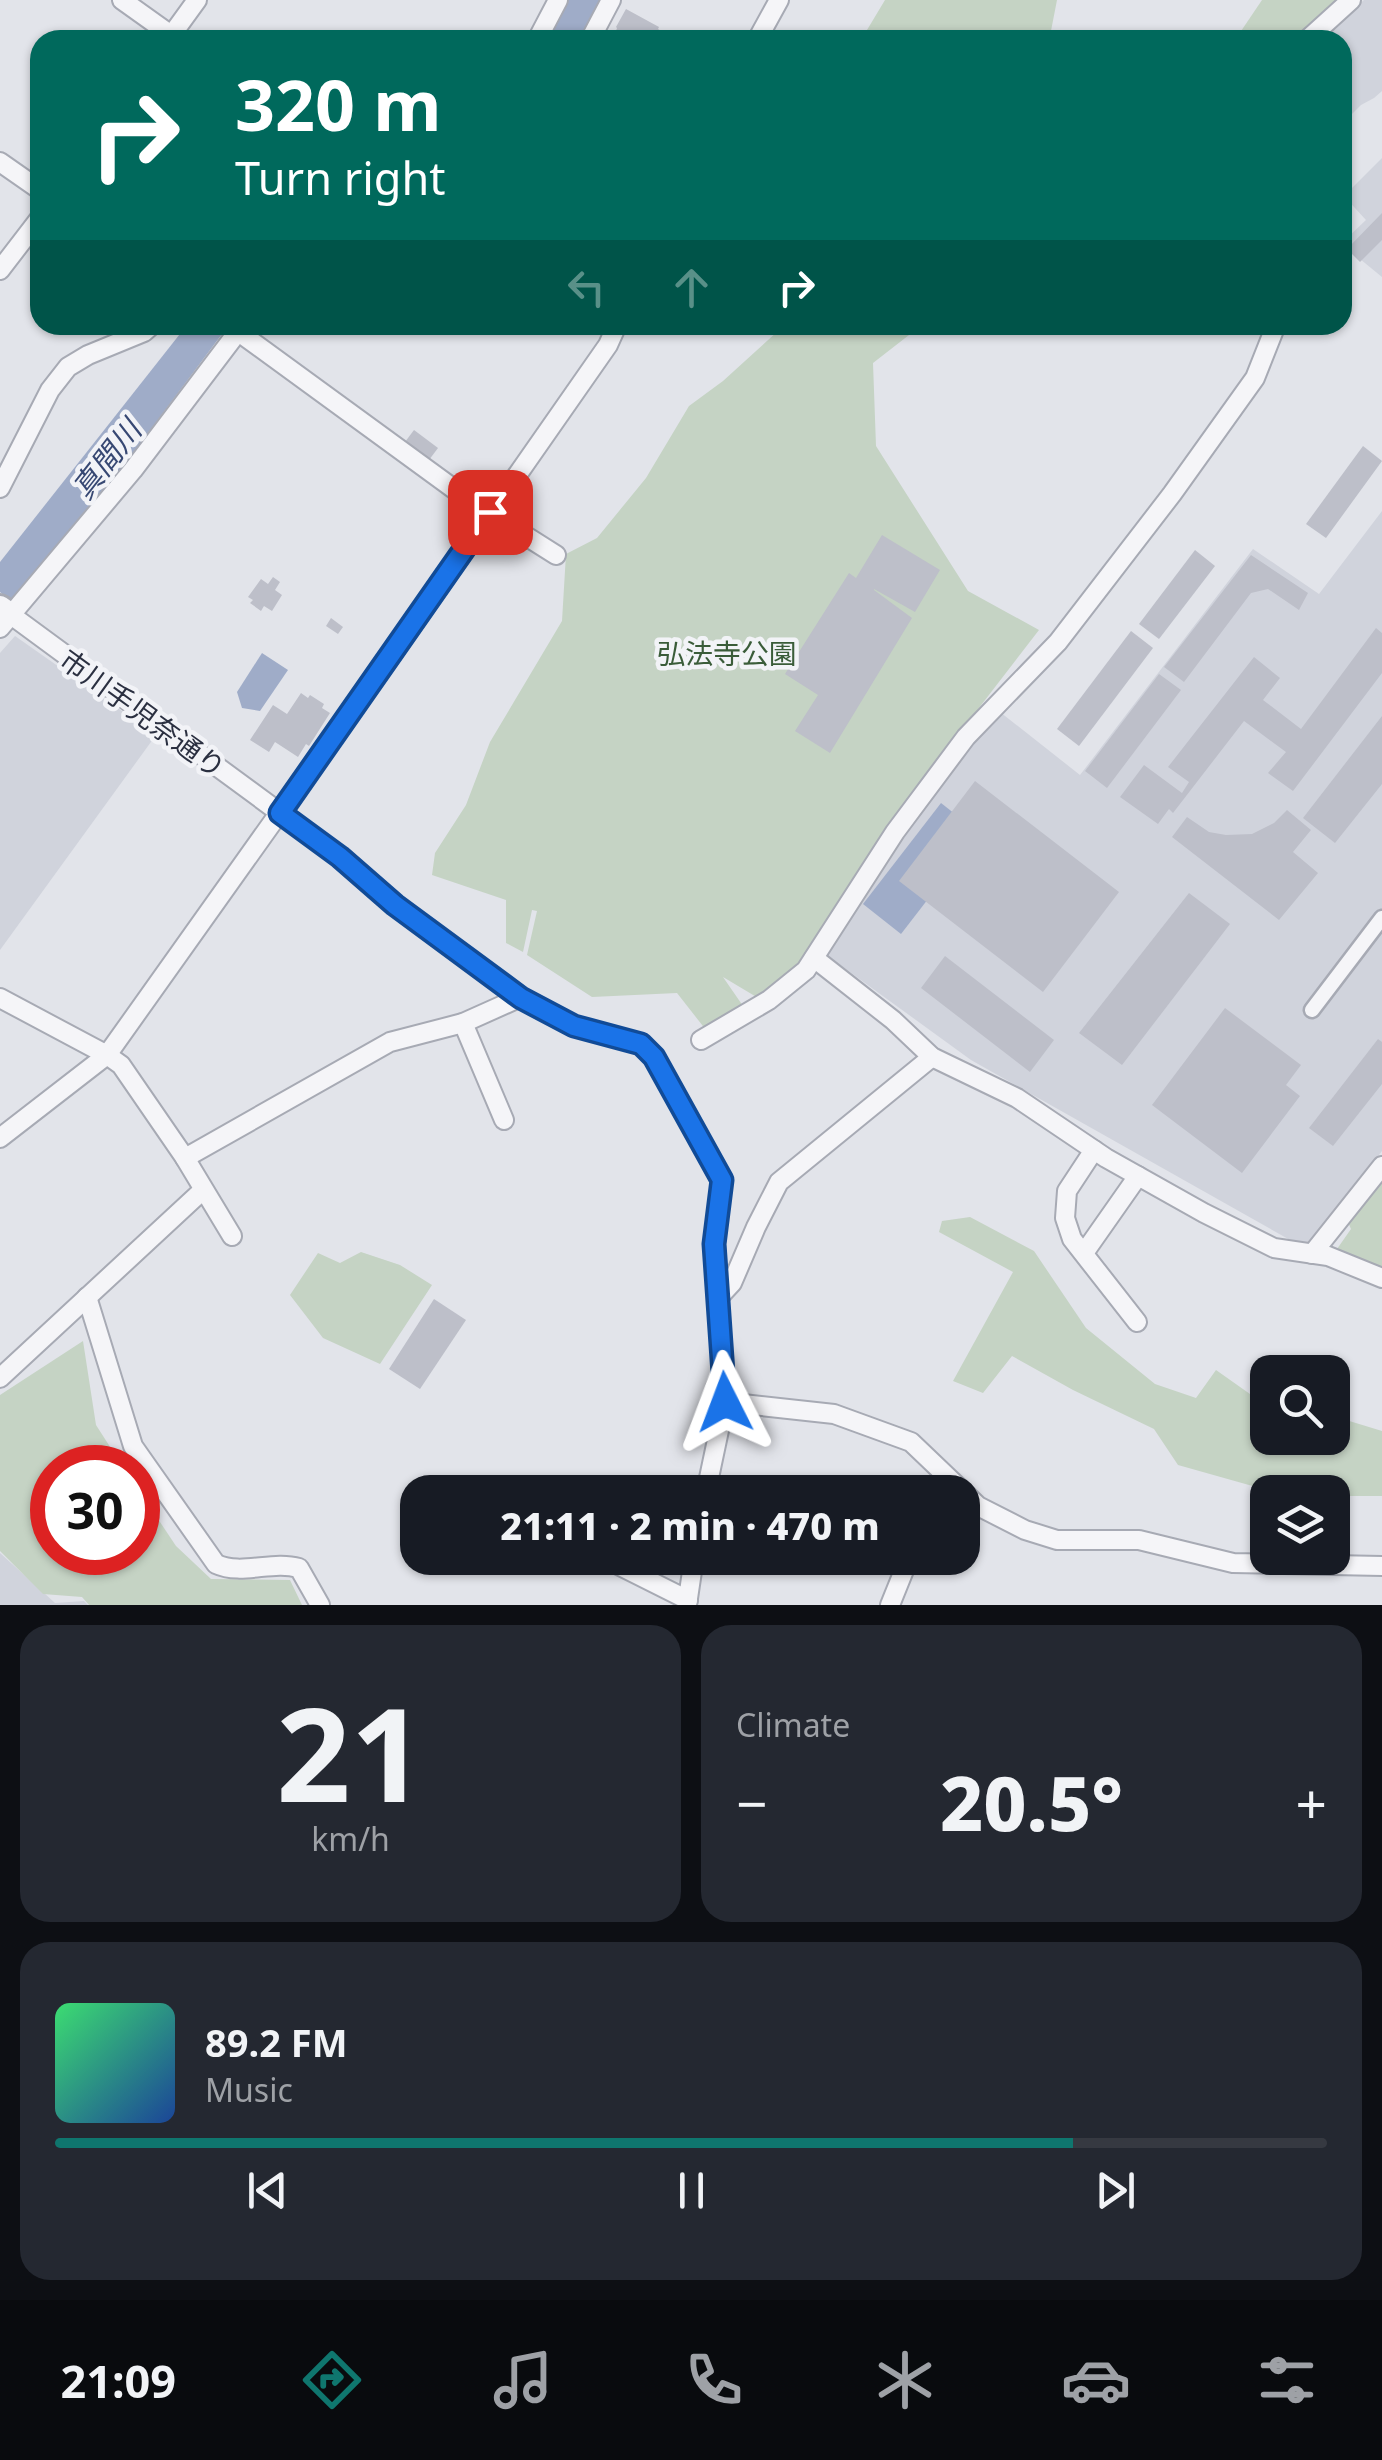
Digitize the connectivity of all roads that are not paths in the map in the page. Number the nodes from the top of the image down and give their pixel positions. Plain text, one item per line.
1 (122, 0) edge
2 (197, 0) edge
3 (558, 0) edge
4 (611, 0) edge
5 (779, 0) edge
6 (1351, 0) edge
7 (162, 30) edge
8 (178, 30) edge
9 (542, 30) edge
10 (595, 30) edge
11 (762, 30) edge
12 (1318, 30) edge
13 (0, 162) edge
14 (30, 183) edge
15 (30, 231) edge
16 (0, 270) edge
17 (137, 335) edge
18 (230, 335) edge
19 (247, 335) edge
20 (613, 335) edge
21 (1272, 335) edge
22 (0, 488) edge
23 (490, 512) junction
24 (556, 555) dead end
25 (4, 616) edge
26 (280, 813) junction
27 (1382, 918) edge
28 (814, 958) junction
29 (0, 998) edge
30 (521, 998) junction
31 (1312, 1010) dead end
32 (463, 1023) junction
33 (701, 1040) dead end
34 (107, 1055) junction
35 (932, 1057) junction
36 (504, 1120) dead end
37 (0, 1138) edge
38 (1094, 1150) junction
39 (185, 1158) junction
40 (1382, 1166) edge
41 (1138, 1176) junction
42 (203, 1190) junction
43 (232, 1236) dead end
44 (1084, 1253) junction
45 (1312, 1254) junction
46 (1382, 1278) edge
47 (88, 1297) junction
48 (718, 1297) junction
49 (1137, 1322) dead end
50 (0, 1378) edge
51 (725, 1402) junction
52 (710, 1475) edge
53 (937, 1475) edge
54 (980, 1507) edge
55 (1382, 1566) edge
56 (635, 1575) edge
57 (691, 1575) edge
58 (902, 1575) edge
59 (687, 1603) edge
60 (320, 1605) edge
61 (890, 1605) edge

1 - 7 street
2 - 8 street
3 - 9 street
4 - 10 street
5 - 11 street
6 - 12 street
13 - 14 street
15 - 16 street
17 - 22 street
18 - 25 street
19 - 23 street
20 - 23 street
21 - 28 street
23 - 24 street
23 - 26 street
25 - 26 street, 市川手児奈通り
26 - 30 street, 市川手児奈通り
26 - 34 street
27 - 31 street
28 - 33 street
28 - 35 street
29 - 34 street
30 - 32 street
30 - 48 street, 市川手児奈通り
32 - 36 street
32 - 39 street
34 - 37 street
34 - 39 street
35 - 38 street
35 - 48 street
38 - 41 street
38 - 44 street
39 - 42 street
40 - 45 street
41 - 44 street
41 - 45 street
42 - 43 street
42 - 47 street
44 - 49 street
45 - 46 street
47 - 50 street
47 - 60 street
48 - 51 street, 市川手児奈通り
51 - 52 street, 市川手児奈通り
51 - 53 street
54 - 55 street
56 - 59 street
57 - 59 street
58 - 61 street

